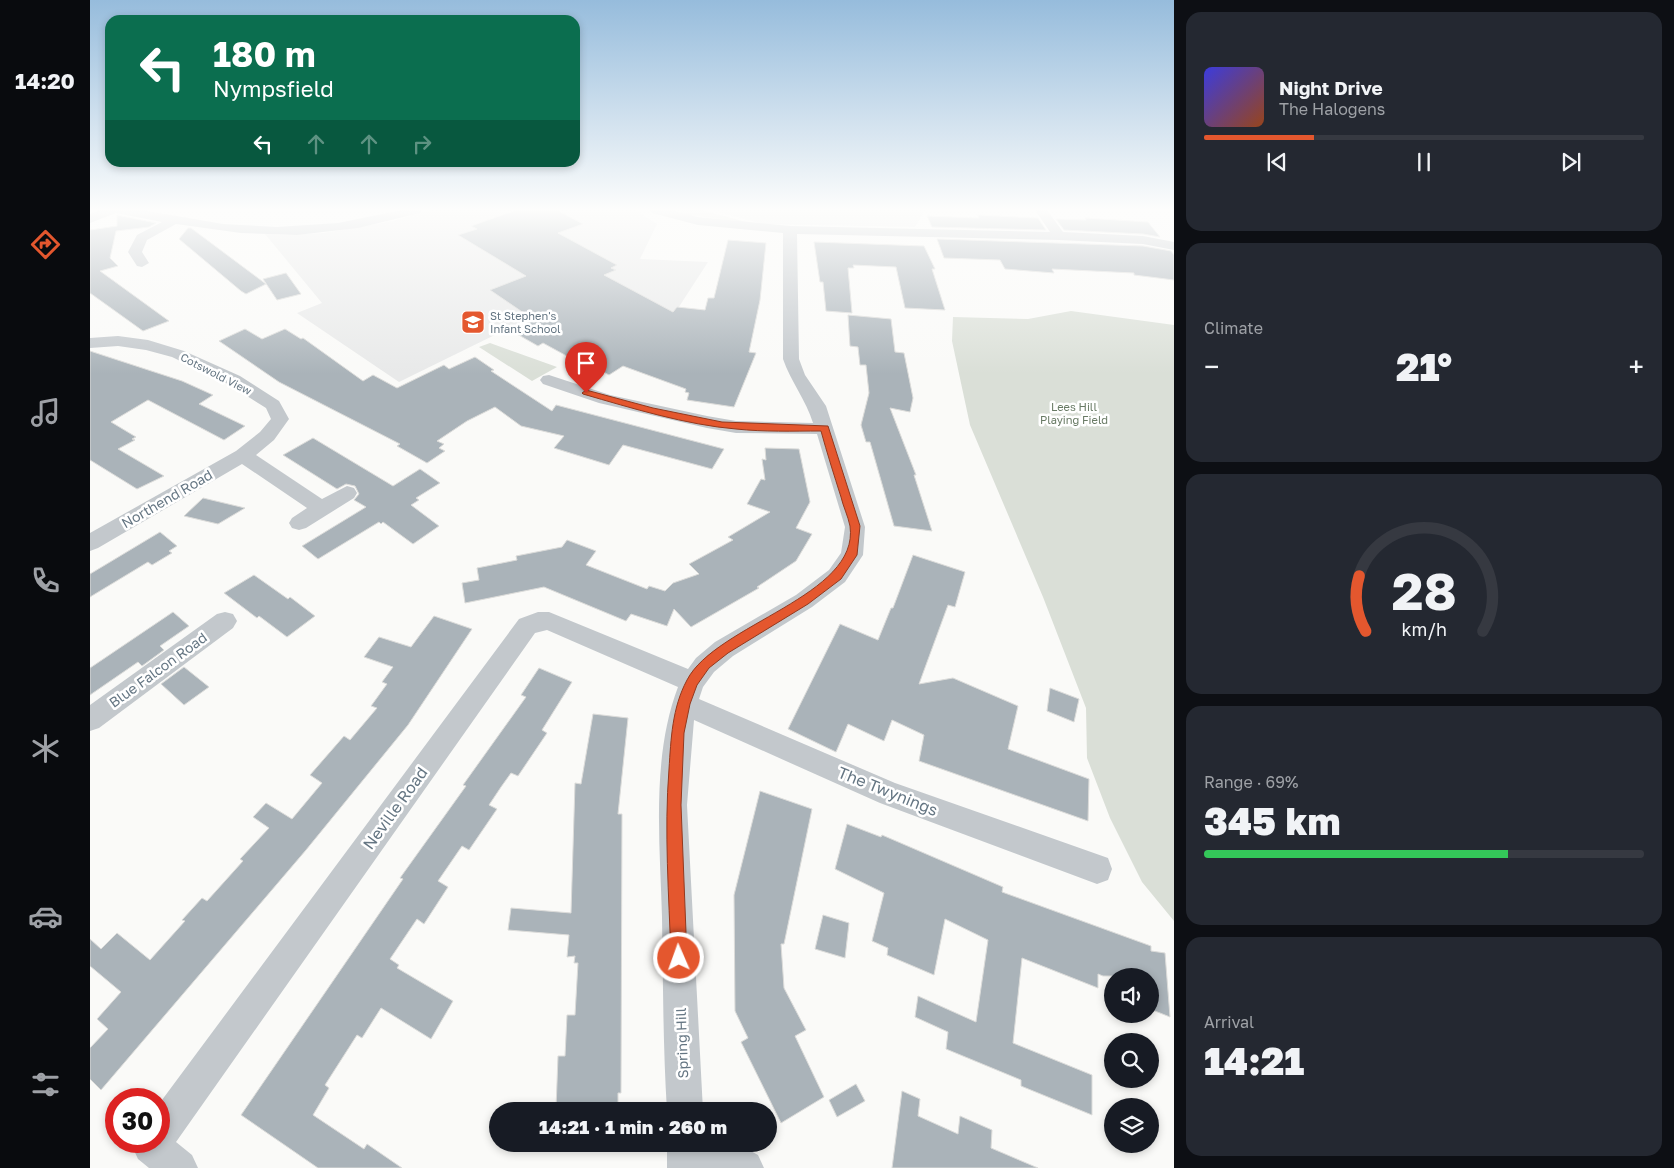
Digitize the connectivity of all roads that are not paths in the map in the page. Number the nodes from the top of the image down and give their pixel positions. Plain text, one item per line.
1 (790, 265) edge
2 (90, 343) edge
3 (549, 380) dead end
4 (824, 428) junction
5 (243, 455) junction
6 (347, 493) dead end
7 (322, 508) junction
8 (299, 523) dead end
9 (90, 543) edge
10 (225, 621) dead end
11 (688, 693) junction
12 (90, 720) edge
13 (1097, 869) dead end
14 (685, 1102) edge
15 (170, 1120) edge
16 (686, 1152) edge
17 (716, 1152) edge
18 (160, 1153) edge
19 (179, 1168) edge
20 (686, 1168) edge
21 (745, 1168) edge

1 - 4 street, Spring Hill
2 - 5 street, Cotswold View
3 - 4 street
4 - 11 street, Spring Hill
5 - 7 street
5 - 9 street, Northend Road
6 - 7 street
7 - 8 street
10 - 12 street, Blue Falcon Road
11 - 13 street, The Twynings
11 - 14 street, Spring Hill
11 - 15 street, Neville Road
16 - 20 street
17 - 21 street
18 - 19 street

